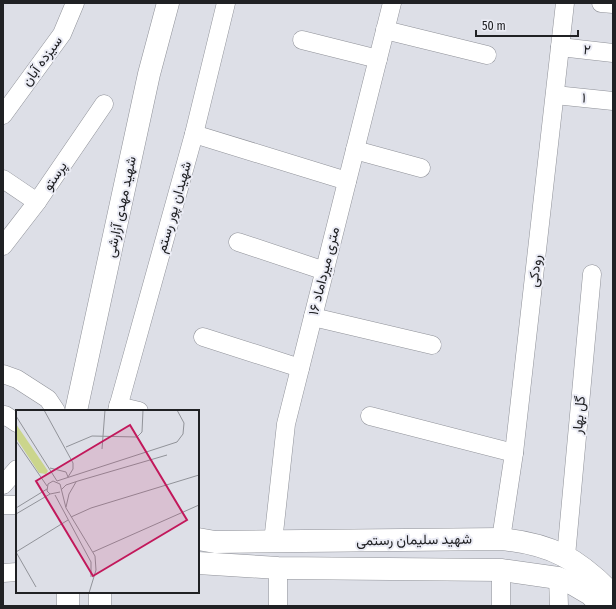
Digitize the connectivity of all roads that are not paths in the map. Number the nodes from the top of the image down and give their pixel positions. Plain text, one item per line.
1 (75, 3) edge
2 (84, 3) edge
3 (168, 3) edge
4 (226, 3) edge
5 (392, 3) edge
6 (565, 3) edge
7 (601, 3) edge
8 (613, 4) edge
9 (385, 30) junction
10 (62, 34) junction
11 (302, 40) dead end
12 (560, 47) junction
13 (613, 53) edge
14 (487, 54) dead end
15 (378, 59) junction
16 (555, 95) junction
17 (613, 101) edge
18 (104, 104) dead end
19 (3, 115) edge
20 (194, 134) junction
21 (355, 150) junction
22 (421, 168) dead end
23 (3, 179) edge
24 (347, 181) junction
25 (37, 202) junction
26 (238, 242) dead end
27 (3, 246) edge
28 (325, 271) junction
29 (592, 274) dead end
30 (313, 317) junction
31 (202, 337) dead end
32 (432, 345) dead end
33 (300, 368) junction
34 (3, 374) edge
35 (118, 408) edge
36 (55, 410) edge
37 (76, 410) edge
38 (132, 410) edge
39 (370, 416) dead end
40 (3, 417) edge
41 (16, 421) edge
42 (514, 453) junction
43 (16, 471) edge
44 (3, 485) edge
45 (3, 505) edge
46 (16, 505) edge
47 (199, 529) edge
48 (501, 539) junction
49 (207, 541) edge
50 (273, 542) junction
51 (566, 556) junction
52 (199, 563) edge
53 (278, 568) junction
54 (501, 570) junction
55 (16, 572) edge
56 (3, 573) edge
57 (558, 578) junction
58 (68, 593) edge
59 (100, 593) edge
60 (613, 595) edge
61 (68, 606) edge
62 (100, 606) edge
63 (278, 606) edge
64 (501, 606) edge
65 (559, 606) edge
66 (602, 606) edge

1 - 10 street, سیزده آبان
2 - 10 street
3 - 37 main road, شهید مهدی آزارشی
4 - 20 street, شهیدان پور رستم
5 - 9 street, ۱۶ متری میرداماد
6 - 12 street, رودکی
7 - 8 street
9 - 14 street
9 - 15 street, ۱۶ متری میرداماد
10 - 19 street, سیزده آبان
11 - 15 street
12 - 13 street, ۲
12 - 16 street, رودکی
15 - 21 street, ۱۶ متری میرداماد
16 - 17 street, ۱
16 - 42 street, رودکی
18 - 25 street, پرستو
20 - 24 street
20 - 35 street, شهیدان پور رستم
21 - 22 street
21 - 24 street, ۱۶ متری میرداماد
23 - 25 street
24 - 28 street, ۱۶ متری میرداماد
25 - 27 street, پرستو
26 - 28 street
28 - 30 street, ۱۶ متری میرداماد
29 - 51 street, گل بهار
30 - 32 street
30 - 33 street, ۱۶ متری میرداماد
31 - 33 street
33 - 50 street, ۱۶ متری میرداماد
34 - 36 street
35 - 38 street
39 - 42 street
40 - 41 street
42 - 48 street, رودکی
43 - 44 street
45 - 46 street
47 - 49 street
48 - 50 main road, شهید سلیمان رستمی
48 - 51 main road, شهید سلیمان رستمی
48 - 54 main road
49 - 50 main road, شهید سلیمان رستمی
51 - 60 main road, شهید سلیمان رستمی
52 - 53 main road, شهید سلیمان رستمی
53 - 54 main road, شهید سلیمان رستمی
53 - 63 street
54 - 57 main road, شهید سلیمان رستمی
54 - 64 street
55 - 56 street
57 - 65 street
57 - 66 main road, شهید سلیمان رستمی
58 - 61 main road
59 - 62 main road

